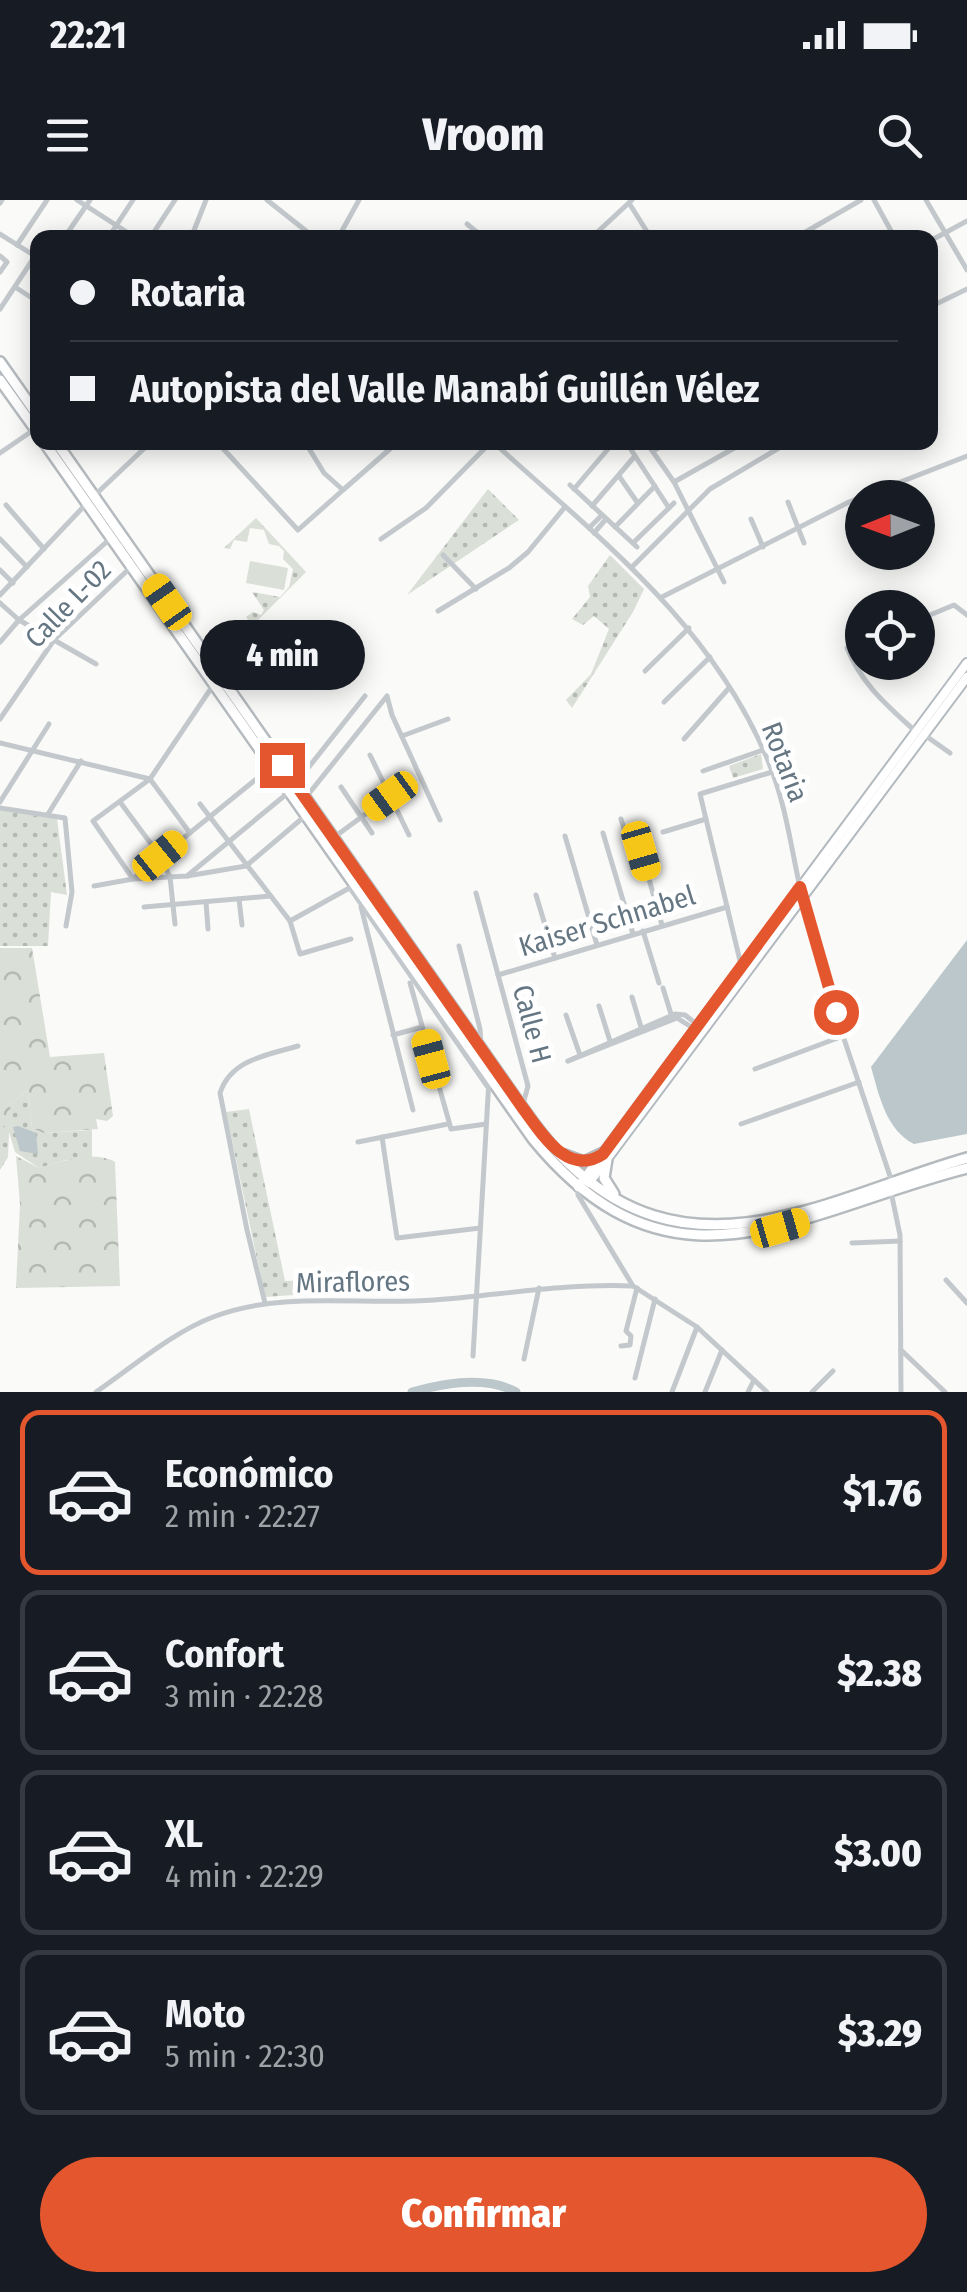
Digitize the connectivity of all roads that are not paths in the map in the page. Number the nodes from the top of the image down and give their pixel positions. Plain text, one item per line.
1 (47, 200) edge
2 (77, 200) edge
3 (133, 200) edge
4 (175, 200) edge
5 (206, 200) edge
6 (266, 200) edge
7 (359, 200) edge
8 (860, 200) edge
9 (874, 200) edge
10 (926, 200) edge
11 (630, 201) edge
12 (88, 203) edge
13 (967, 221) edge
14 (467, 224) dead end
15 (116, 225) junction
16 (69, 230) edge
17 (113, 230) edge
18 (124, 230) edge
19 (155, 230) edge
20 (194, 230) edge
21 (304, 230) edge
22 (342, 230) edge
23 (474, 230) edge
24 (599, 230) edge
25 (646, 230) edge
26 (809, 230) edge
27 (891, 230) edge
28 (946, 232) junction
29 (0, 234) edge
30 (938, 237) edge
31 (17, 245) junction
32 (30, 253) edge
33 (0, 256) edge
34 (30, 266) edge
35 (967, 270) edge
36 (0, 272) edge
37 (15, 287) junction
38 (967, 288) edge
39 (30, 297) edge
40 (938, 302) edge
41 (0, 309) edge
42 (0, 362) edge
43 (0, 380) edge
44 (5, 397) edge
45 (30, 405) edge
46 (30, 424) edge
47 (30, 435) edge
48 (50, 450) edge
49 (61, 450) edge
50 (143, 450) edge
51 (224, 450) edge
52 (310, 450) edge
53 (389, 450) edge
54 (484, 450) edge
55 (501, 450) edge
56 (607, 450) edge
57 (632, 450) edge
58 (656, 450) edge
59 (731, 450) edge
60 (766, 450) edge
61 (653, 452) joint
62 (0, 453) edge
63 (636, 456) junction
64 (967, 456) edge
65 (619, 476) junction
66 (674, 482) junction
67 (655, 486) junction
68 (343, 490) junction
69 (90, 500) junction
70 (788, 502) dead end
71 (638, 503) junction
72 (6, 505) dead end
73 (592, 506) junction
74 (564, 507) junction
75 (688, 510) junction
76 (604, 516) junction
77 (751, 519) dead end
78 (615, 526) junction
79 (798, 528) junction
80 (591, 530) junction
81 (112, 538) junction
82 (381, 538) dead end
83 (0, 539) edge
84 (804, 543) dead end
85 (763, 547) junction
86 (44, 549) junction
87 (443, 555) dead end
88 (131, 566) junction
89 (27, 568) junction
90 (632, 568) junction
91 (0, 570) edge
92 (718, 570) junction
93 (724, 582) dead end
94 (12, 583) junction
95 (476, 589) junction
96 (0, 595) edge
97 (662, 596) junction
98 (0, 603) edge
99 (438, 611) dead end
100 (935, 613) edge
101 (967, 615) edge
102 (19, 620) junction
103 (689, 628) junction
104 (54, 640) junction
105 (0, 642) edge
106 (710, 657) junction
107 (967, 663) edge
108 (96, 664) dead end
109 (645, 670) dead end
110 (967, 677) edge
111 (863, 680) edge
112 (214, 684) junction
113 (729, 688) junction
114 (365, 696) dead end
115 (664, 702) dead end
116 (0, 719) edge
117 (448, 719) dead end
118 (50, 724) dead end
119 (922, 735) junction
120 (402, 736) junction
121 (684, 739) dead end
122 (0, 743) edge
123 (33, 750) junction
124 (763, 750) junction
125 (950, 753) dead end
126 (370, 755) dead end
127 (81, 761) junction
128 (278, 771) junction
129 (703, 771) dead end
130 (772, 772) junction
131 (889, 774) junction
132 (150, 779) junction
133 (341, 787) dead end
134 (292, 788) junction
135 (390, 796) junction
136 (305, 798) junction
137 (120, 802) junction
138 (200, 804) dead end
139 (0, 805) edge
140 (48, 814) junction
141 (305, 816) junction
142 (210, 817) junction
143 (361, 817) junction
144 (621, 819) dead end
145 (706, 819) junction
146 (440, 820) dead end
147 (190, 832) junction
148 (663, 832) dead end
149 (372, 833) dead end
150 (603, 833) dead end
151 (408, 835) dead end
152 (565, 836) dead end
153 (333, 838) junction
154 (228, 842) junction
155 (160, 856) junction
156 (246, 866) junction
157 (187, 876) junction
158 (170, 877) junction
159 (133, 879) junction
160 (94, 886) dead end
161 (800, 887) junction
162 (355, 891) junction
163 (476, 894) dead end
164 (536, 895) dead end
165 (271, 896) junction
166 (802, 898) junction
167 (239, 899) junction
168 (206, 902) junction
169 (172, 904) junction
170 (726, 906) junction
171 (144, 908) dead end
172 (290, 920) junction
173 (175, 924) dead end
174 (242, 924) dead end
175 (66, 926) dead end
176 (662, 926) junction
177 (208, 929) dead end
178 (643, 931) junction
179 (633, 934) junction
180 (351, 939) dead end
181 (597, 945) junction
182 (459, 946) dead end
183 (555, 958) junction
184 (741, 965) junction
185 (498, 975) junction
186 (410, 984) dead end
187 (424, 990) junction
188 (632, 996) dead end
189 (414, 998) junction
190 (599, 1006) dead end
191 (566, 1015) dead end
192 (673, 1018) junction
193 (422, 1027) junction
194 (698, 1028) junction
195 (642, 1030) junction
196 (476, 1032) junction
197 (393, 1035) junction
198 (843, 1036) junction
199 (612, 1043) junction
200 (298, 1046) dead end
201 (754, 1068) dead end
202 (859, 1082) junction
203 (489, 1083) junction
204 (522, 1107) junction
205 (413, 1110) dead end
206 (449, 1124) junction
207 (487, 1124) junction
208 (741, 1124) dead end
209 (382, 1137) junction
210 (358, 1142) dead end
211 (549, 1142) junction
212 (605, 1156) junction
213 (967, 1158) edge
214 (967, 1168) edge
215 (584, 1184) junction
216 (892, 1187) junction
217 (623, 1202) junction
218 (480, 1228) junction
219 (900, 1241) junction
220 (852, 1242) dead end
221 (946, 1280) dead end
222 (635, 1287) junction
223 (539, 1288) junction
224 (478, 1294) junction
225 (655, 1297) junction
226 (967, 1303) edge
227 (265, 1304) junction
228 (697, 1327) junction
229 (621, 1346) dead end
230 (722, 1350) junction
231 (900, 1350) junction
232 (474, 1356) dead end
233 (524, 1359) dead end
234 (834, 1371) dead end
235 (635, 1378) dead end
236 (754, 1380) junction
237 (96, 1392) edge
238 (672, 1392) edge
239 (704, 1392) edge
240 (748, 1392) edge
241 (767, 1392) edge
242 (812, 1392) edge
243 (901, 1392) edge
244 (945, 1392) edge

1 - 31 street
2 - 12 street
3 - 15 street
4 - 19 street
5 - 20 street
6 - 21 street
7 - 22 street
8 - 26 street
9 - 27 street
10 - 28 street
11 - 24 street
11 - 25 street
12 - 15 street
12 - 16 street
13 - 28 street
14 - 23 street
15 - 17 street
15 - 18 street
28 - 30 street
28 - 35 street
29 - 31 street
31 - 32 street
33 - 36 street
34 - 37 street
37 - 39 street
37 - 41 street
38 - 40 street
42 - 45 main road
43 - 44 main road
44 - 46 main road
47 - 62 street
48 - 69 main road
49 - 69 main road
50 - 69 street
51 - 68 street
52 - 68 street
53 - 68 street
54 - 82 street
55 - 74 street, Rotaria
56 - 73 street
57 - 63 street
58 - 61 street
59 - 66 street
60 - 75 street
61 - 66 street
63 - 65 street
63 - 67 street
64 - 79 street
65 - 71 street
65 - 73 street
66 - 75 street
67 - 71 street
67 - 78 street
69 - 81 main road
69 - 86 street
69 - 128 main road
70 - 79 street
71 - 78 street
72 - 86 street
73 - 76 street
74 - 80 street, Rotaria
74 - 95 street
75 - 90 street
75 - 92 street
76 - 78 street
76 - 80 street
77 - 85 street
79 - 84 street
79 - 85 street
80 - 90 street, Rotaria
81 - 88 main road
81 - 102 street
83 - 89 street
85 - 92 street
86 - 89 street
87 - 95 street
88 - 104 street, Calle L-02
88 - 112 main road
89 - 94 street
90 - 97 street, Rotaria
91 - 94 street
92 - 93 street
92 - 97 street
94 - 96 street
95 - 99 street
97 - 103 street, Rotaria
98 - 102 street
100 - 101 street
102 - 104 street
102 - 105 street
103 - 106 street, Rotaria
103 - 109 street
104 - 108 street
104 - 116 street, Calle L-02
106 - 113 street, Rotaria
106 - 115 street
107 - 119 main road
110 - 119 main road
111 - 119 street
112 - 128 main road
112 - 132 street
113 - 121 street
113 - 124 street, Rotaria
114 - 134 street
117 - 120 street
118 - 123 street
119 - 125 street
119 - 131 main road
120 - 136 street
120 - 146 street
122 - 123 street
123 - 127 street
123 - 139 street
124 - 129 street
124 - 130 street, Rotaria
126 - 135 street
127 - 132 street
127 - 140 street
128 - 134 main road
128 - 142 street
130 - 145 street
130 - 161 street, Rotaria
131 - 161 main road
131 - 166 main road
132 - 137 street
132 - 147 street
133 - 143 street
134 - 136 main road
134 - 141 main road
134 - 154 street
135 - 143 street
135 - 151 street
136 - 153 main road
137 - 155 street
137 - 159 street
138 - 142 street
139 - 140 street
140 - 175 street
141 - 156 street
141 - 162 main road
142 - 147 street
142 - 154 street
143 - 149 street
143 - 153 street
144 - 176 street
145 - 148 street
145 - 170 street
147 - 155 street
150 - 179 street
152 - 181 street
153 - 196 main road
154 - 156 street
154 - 157 street
155 - 158 street
155 - 159 street
156 - 157 street
156 - 165 street
157 - 158 street
158 - 159 street
158 - 169 street
159 - 160 street
161 - 166 street, Rotaria
161 - 184 main road
162 - 172 street
162 - 187 main road
162 - 197 street
163 - 185 street, Calle H
164 - 183 street
165 - 167 street
165 - 172 street
166 - 198 street, Rotaria
166 - 212 main road
167 - 168 street
167 - 174 street
168 - 169 street
168 - 177 street
169 - 171 street
169 - 173 street
170 - 176 street, Kaiser Schnabel
170 - 184 street
172 - 180 street
176 - 178 street, Kaiser Schnabel
178 - 179 street, Kaiser Schnabel
178 - 192 street
179 - 181 street, Kaiser Schnabel
181 - 183 street, Kaiser Schnabel
182 - 196 street
183 - 185 street, Kaiser Schnabel
184 - 194 main road
185 - 204 street, Calle H
186 - 189 street
187 - 189 street
187 - 203 main road
188 - 195 street
189 - 193 street
190 - 199 street
191 - 199 street
192 - 194 street
192 - 195 street
193 - 197 street
193 - 206 street
194 - 212 main road
195 - 199 street
196 - 204 main road
197 - 205 street
198 - 201 street
198 - 202 street, Rotaria
200 - 227 street
202 - 208 street
202 - 216 street, Rotaria
203 - 207 street
203 - 215 main road
204 - 211 main road
206 - 207 street
206 - 209 street
207 - 218 street
209 - 210 street
209 - 218 street
211 - 212 main road
211 - 215 main road
212 - 215 main road
212 - 217 main road
213 - 216 main road
214 - 216 main road
215 - 216 main road
215 - 217 main road
215 - 222 street
216 - 217 main road
216 - 219 street, Rotaria
218 - 224 street
219 - 220 street
219 - 231 street, Rotaria
221 - 226 street
222 - 223 street, Miraflores
222 - 225 street
222 - 229 street
223 - 224 street, Miraflores
223 - 233 street
224 - 227 street, Miraflores
224 - 232 street
225 - 228 street
225 - 235 street
227 - 237 street, Miraflores
228 - 230 street
228 - 238 street
230 - 236 street
230 - 239 street
231 - 243 street, Rotaria
231 - 244 street
234 - 242 street
236 - 240 street
236 - 241 street

